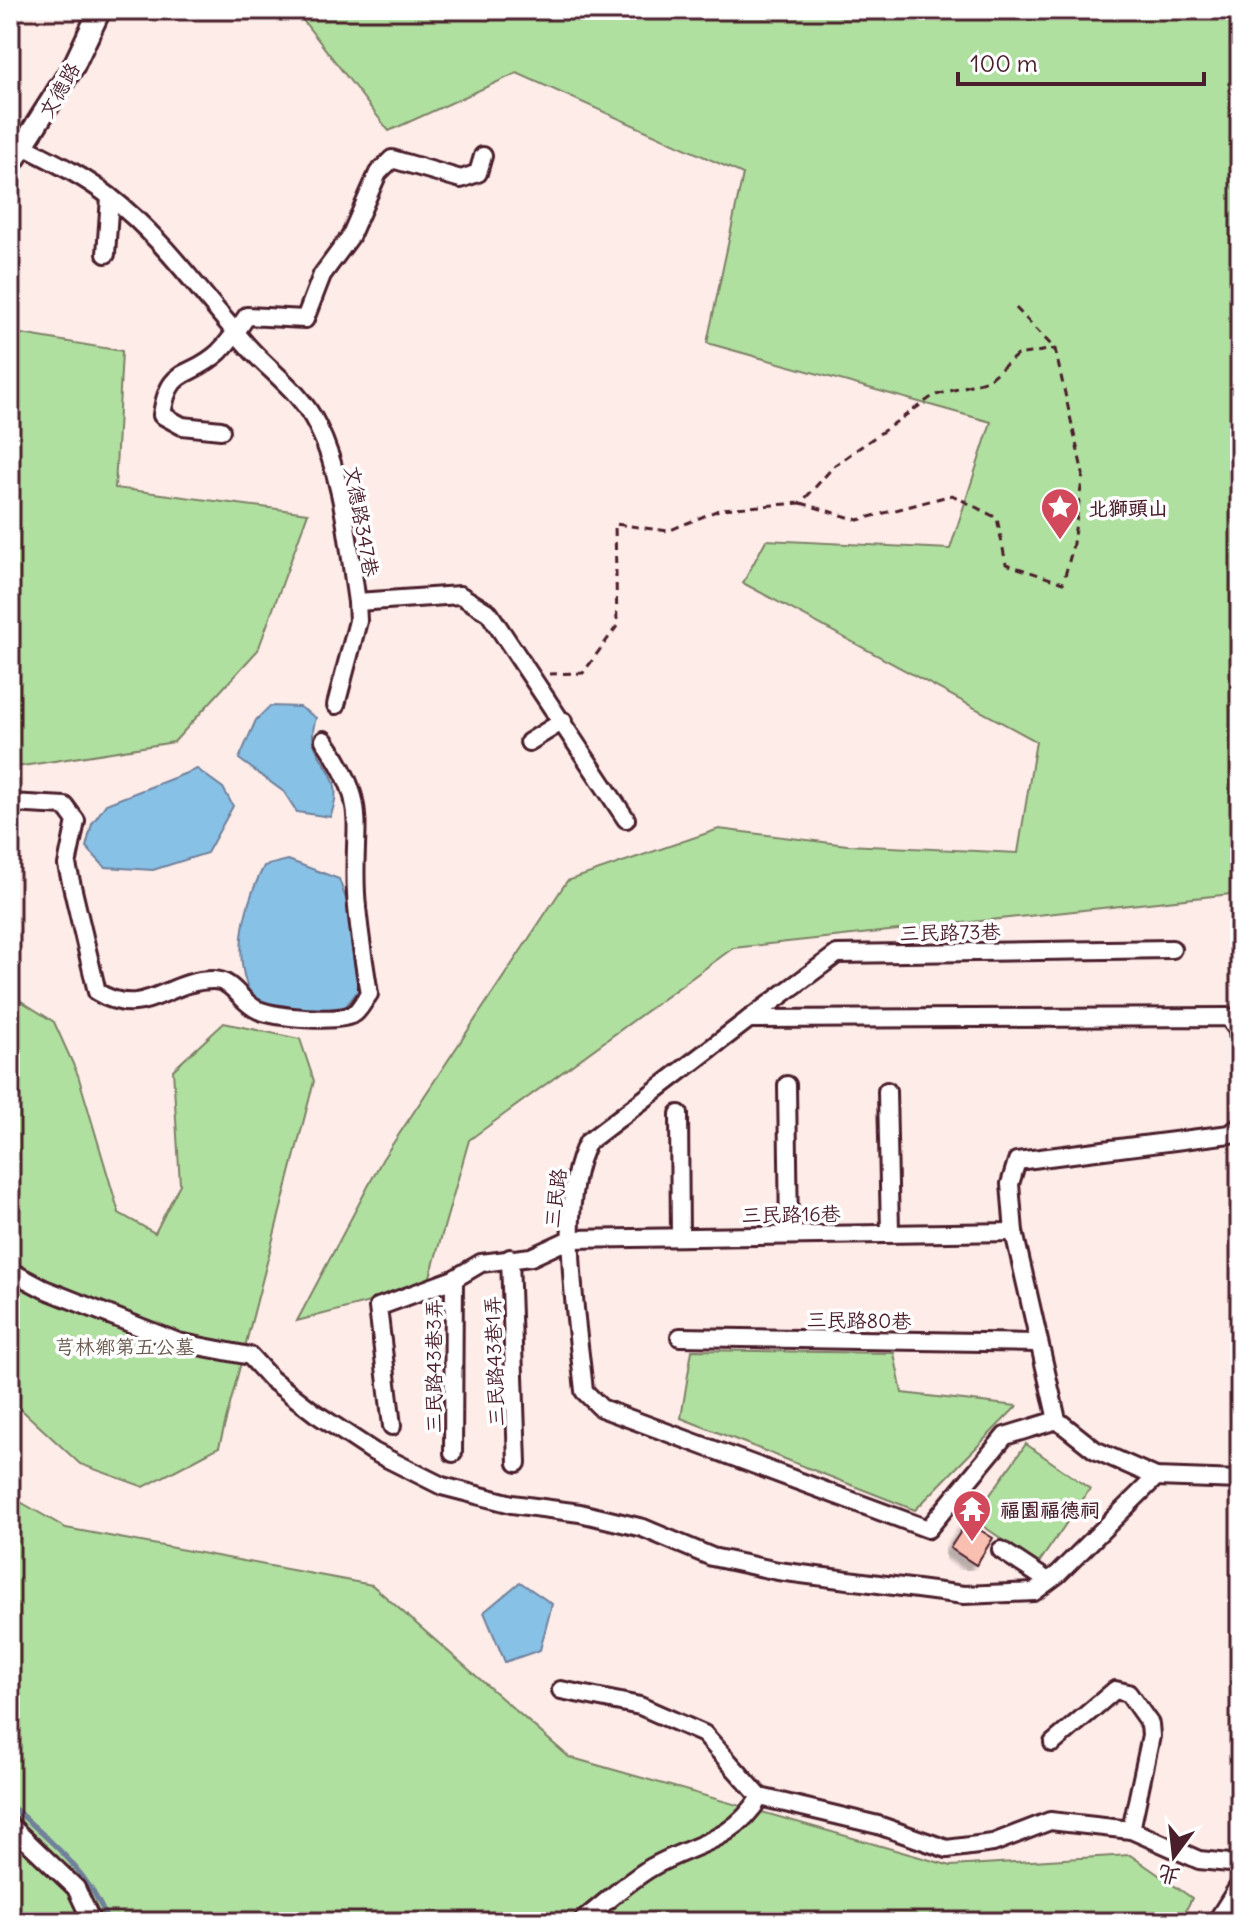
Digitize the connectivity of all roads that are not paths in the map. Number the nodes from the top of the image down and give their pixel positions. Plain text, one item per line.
1 (100, 10) edge
2 (25, 147) junction
3 (483, 156) dead end
4 (10, 166) edge
5 (110, 197) junction
6 (106, 254) dead end
7 (236, 332) junction
8 (221, 430) dead end
9 (357, 602) junction
10 (336, 705) dead end
11 (563, 721) junction
12 (324, 740) dead end
13 (529, 742) dead end
14 (10, 803) edge
15 (626, 819) dead end
16 (1172, 949) dead end
17 (749, 1019) junction
18 (1240, 1059) edge
19 (787, 1085) dead end
20 (887, 1091) dead end
21 (679, 1114) dead end
22 (1240, 1126) edge
23 (890, 1232) junction
24 (1014, 1232) junction
25 (789, 1234) junction
26 (680, 1236) junction
27 (570, 1239) junction
28 (510, 1258) junction
29 (10, 1271) edge
30 (454, 1279) junction
31 (680, 1337) dead end
32 (1038, 1343) junction
33 (1057, 1420) junction
34 (392, 1426) dead end
35 (453, 1453) dead end
36 (517, 1463) dead end
37 (1156, 1477) junction
38 (1240, 1480) edge
39 (1001, 1550) dead end
40 (1048, 1581) junction
41 (561, 1690) dead end
42 (1053, 1743) dead end
43 (760, 1797) junction
44 (10, 1825) edge
45 (1131, 1830) junction
46 (1240, 1864) edge
47 (1240, 1884) edge
48 (583, 1920) edge
49 (92, 1922) edge
50 (1216, 1922) edge

1 - 2 main road, 文德路
2 - 4 main road, 文德路
2 - 5 street, 文德路347巷
3 - 7 street
5 - 6 street
5 - 7 street, 文德路347巷
7 - 8 street
7 - 9 street, 文德路347巷
9 - 10 street
9 - 11 street, 文德路347巷
11 - 13 street
11 - 15 street, 文德路347巷
12 - 14 street
16 - 17 street, 三民路73巷
17 - 18 street
17 - 27 street, 三民路
19 - 25 street
20 - 23 street
21 - 26 street
22 - 24 street
23 - 24 street, 三民路16巷
23 - 25 street, 三民路16巷
24 - 32 street
25 - 26 street, 三民路16巷
26 - 27 street, 三民路16巷
27 - 28 street
27 - 33 street, 三民路
28 - 30 street
28 - 36 street, 三民路43巷1弄
29 - 40 street
30 - 34 street
30 - 35 street, 三民路43巷3弄
31 - 32 street, 三民路80巷
32 - 33 street
33 - 37 street
37 - 38 street
37 - 40 street
39 - 40 street
41 - 43 street
42 - 45 street
43 - 45 street
43 - 48 street
44 - 49 street
45 - 46 street
47 - 50 street

